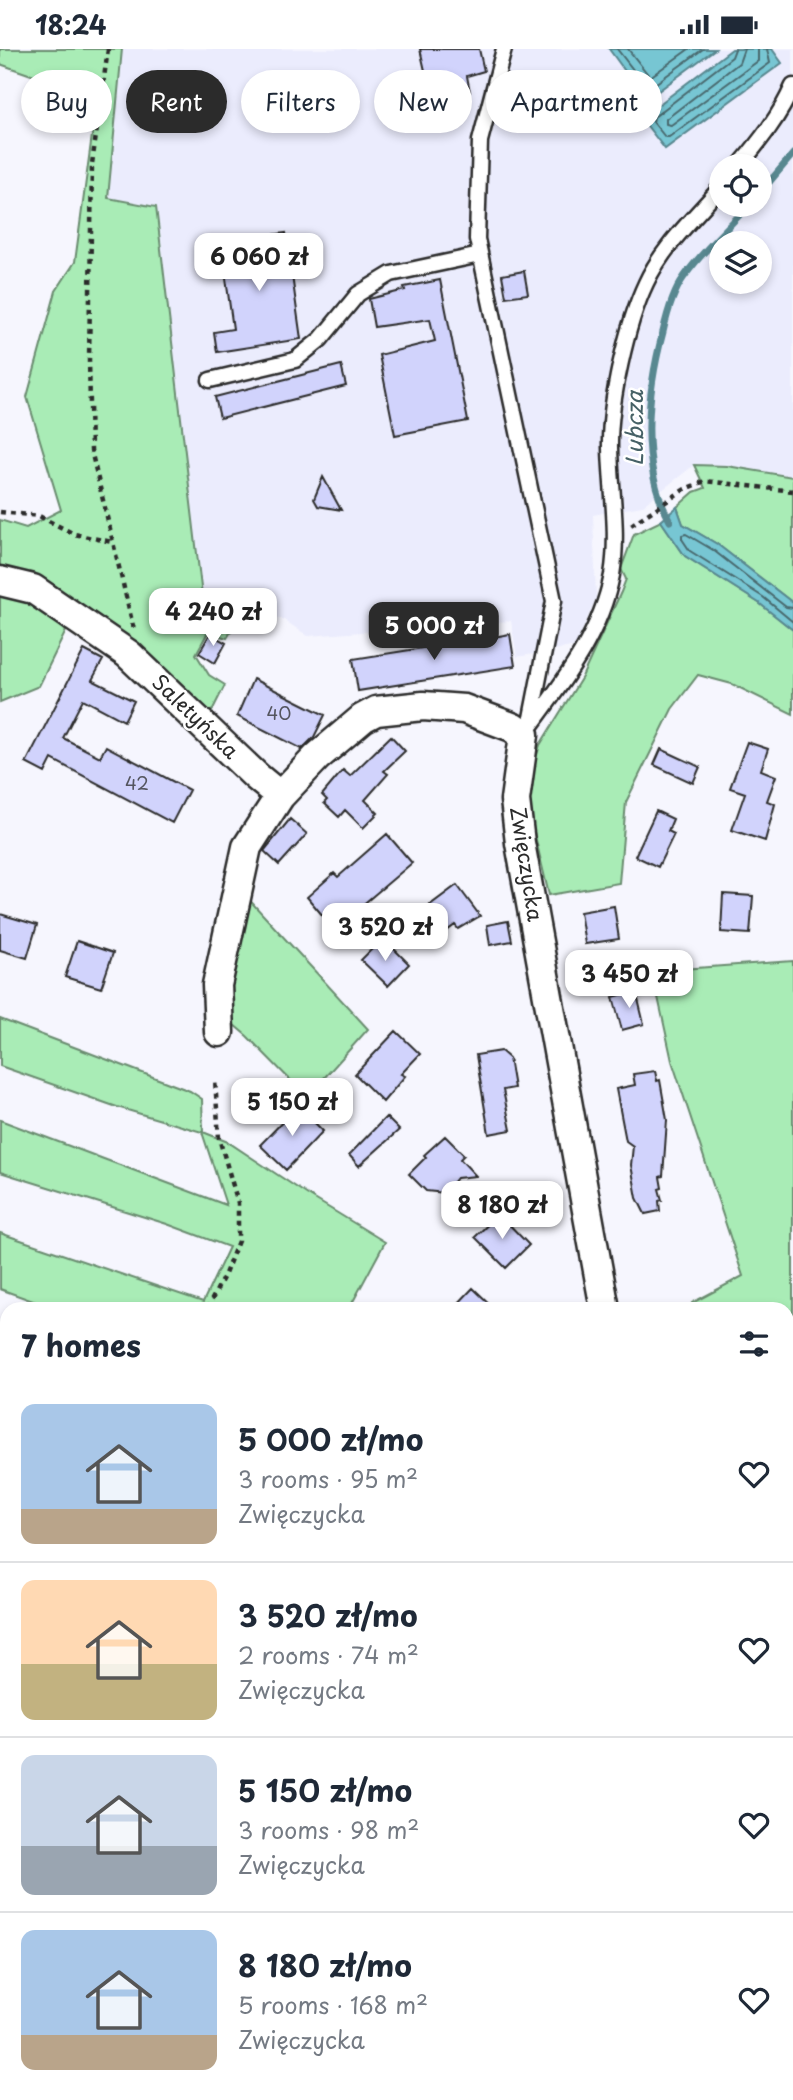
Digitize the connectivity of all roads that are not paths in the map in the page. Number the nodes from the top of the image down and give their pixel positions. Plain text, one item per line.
1 (504, 49) edge
2 (793, 86) edge
3 (749, 154) edge
4 (709, 200) edge
5 (480, 255) junction
6 (210, 380) dead end
7 (0, 581) edge
8 (526, 731) junction
9 (280, 796) junction
10 (219, 1032) dead end
11 (604, 1302) edge

1 - 5 lane
2 - 3 lane
4 - 8 lane
5 - 6 lane
5 - 8 lane
7 - 9 street, Saletyńska
8 - 9 street
8 - 11 street, Zwięczycka
9 - 10 street

